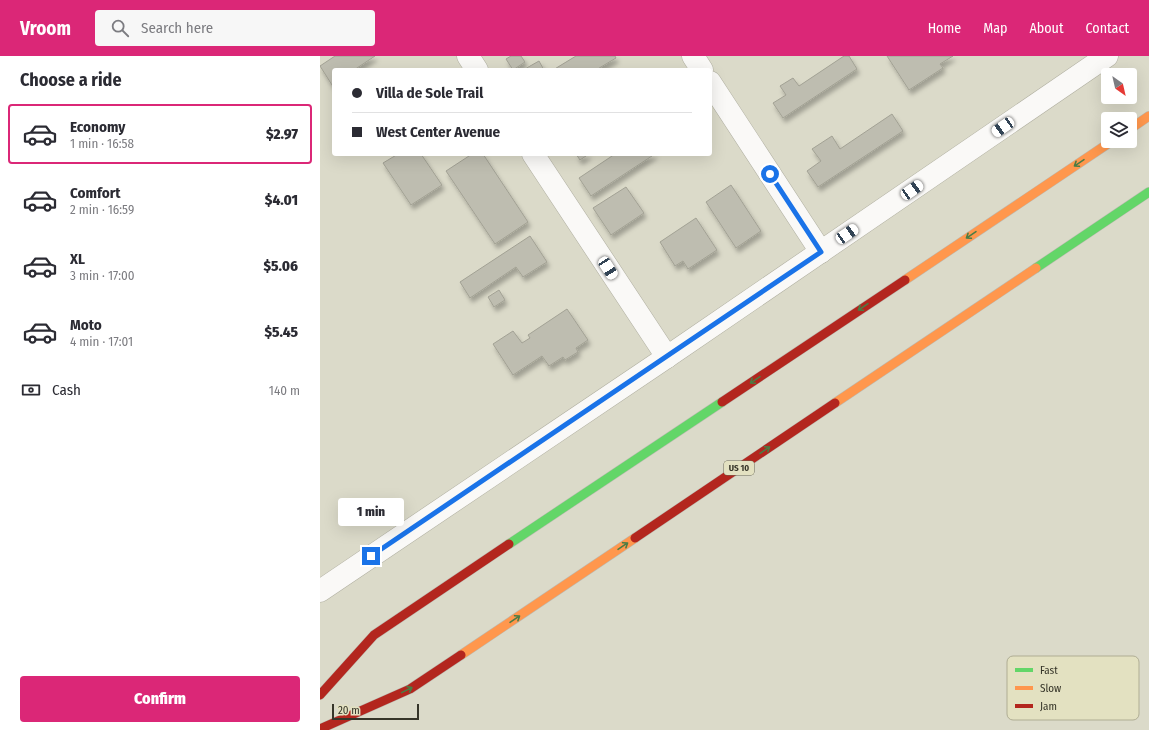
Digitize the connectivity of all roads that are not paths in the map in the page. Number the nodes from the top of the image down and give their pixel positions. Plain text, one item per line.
1 (468, 56) edge
2 (693, 56) edge
3 (1107, 56) edge
4 (476, 68) edge
5 (701, 68) edge
6 (712, 85) edge
7 (1149, 116) edge
8 (1137, 124) edge
9 (1102, 148) edge
10 (534, 156) edge
11 (1149, 192) edge
12 (821, 252) junction
13 (666, 357) junction
14 (320, 591) edge
15 (320, 695) edge
16 (320, 729) edge

1 - 4 street
2 - 5 street
3 - 12 street
6 - 12 street
7 - 8 main road
9 -> 15 main road
10 - 13 street
16 -> 11 main road, US 10
12 - 13 street
13 - 14 street

